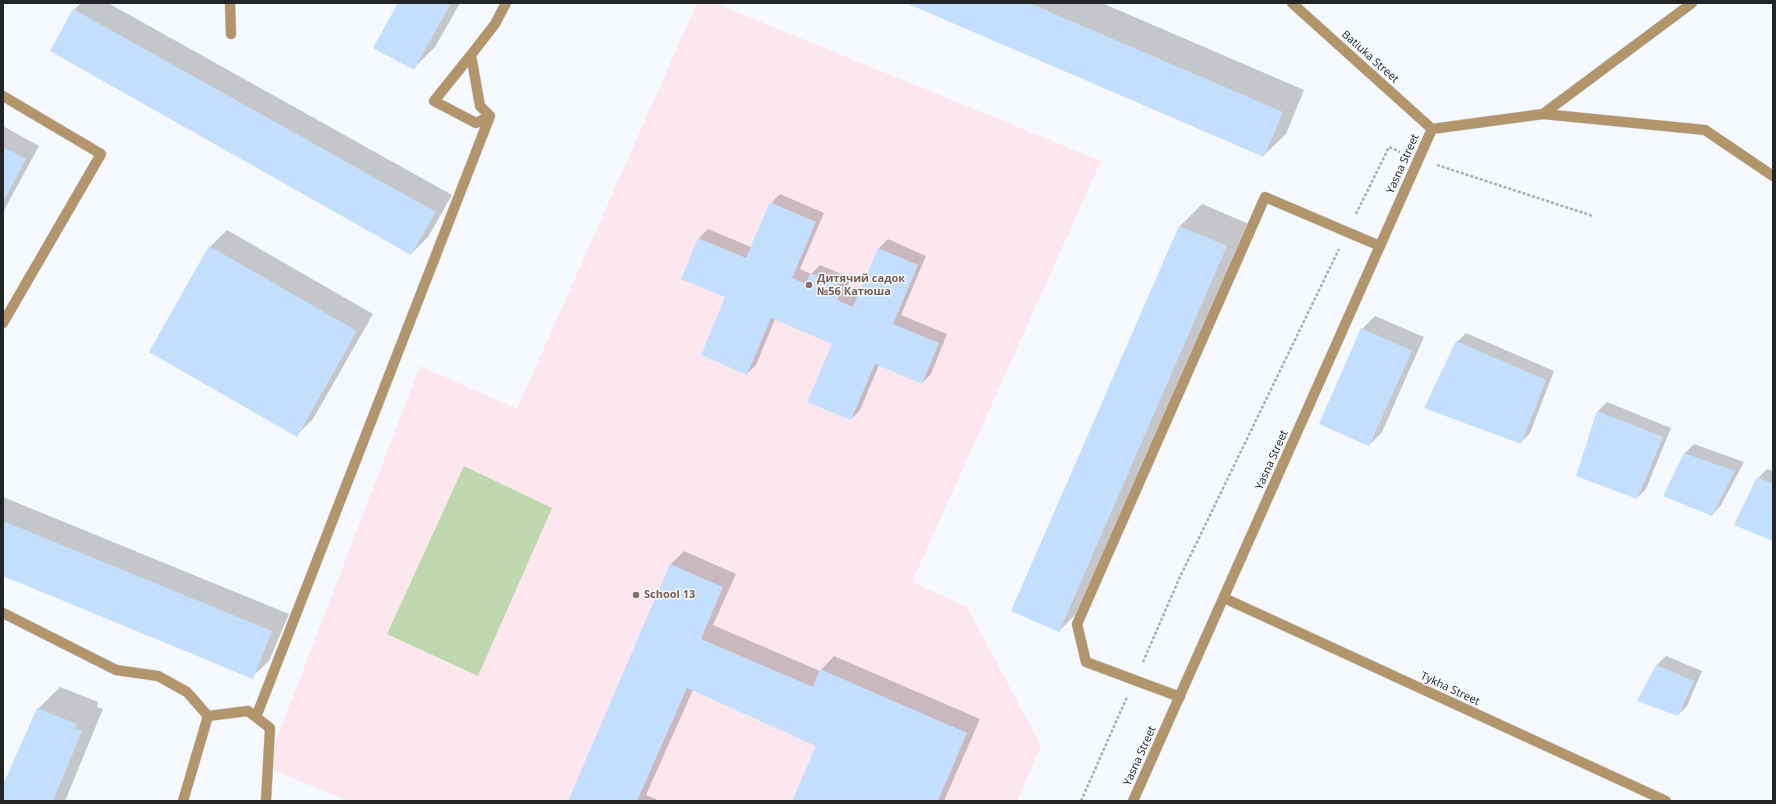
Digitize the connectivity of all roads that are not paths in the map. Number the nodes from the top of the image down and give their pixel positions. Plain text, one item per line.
1 (230, 3) edge
2 (506, 3) edge
3 (1292, 3) edge
4 (1692, 3) edge
5 (231, 34) dead end
6 (471, 55) junction
7 (3, 96) edge
8 (1543, 114) junction
9 (490, 116) junction
10 (1432, 129) junction
11 (1773, 176) edge
12 (1380, 246) junction
13 (3, 323) edge
14 (1224, 598) junction
15 (3, 613) edge
16 (1180, 697) junction
17 (208, 716) junction
18 (256, 717) junction
19 (183, 801) edge
20 (266, 801) edge
21 (1133, 801) edge
22 (1666, 801) edge

1 - 5 street
2 - 6 street
3 - 10 street, Batiuka Street
4 - 8 street
6 - 9 street
6 - 9 street
7 - 13 street
8 - 10 street
8 - 11 street
9 - 18 street
10 - 12 street, Yasna Street
12 - 14 street, Yasna Street
12 - 16 street
14 - 16 street, Yasna Street
14 - 22 street, Tykha Street
15 - 17 street
16 - 21 street, Yasna Street
17 - 18 street
17 - 19 street
18 - 20 street

